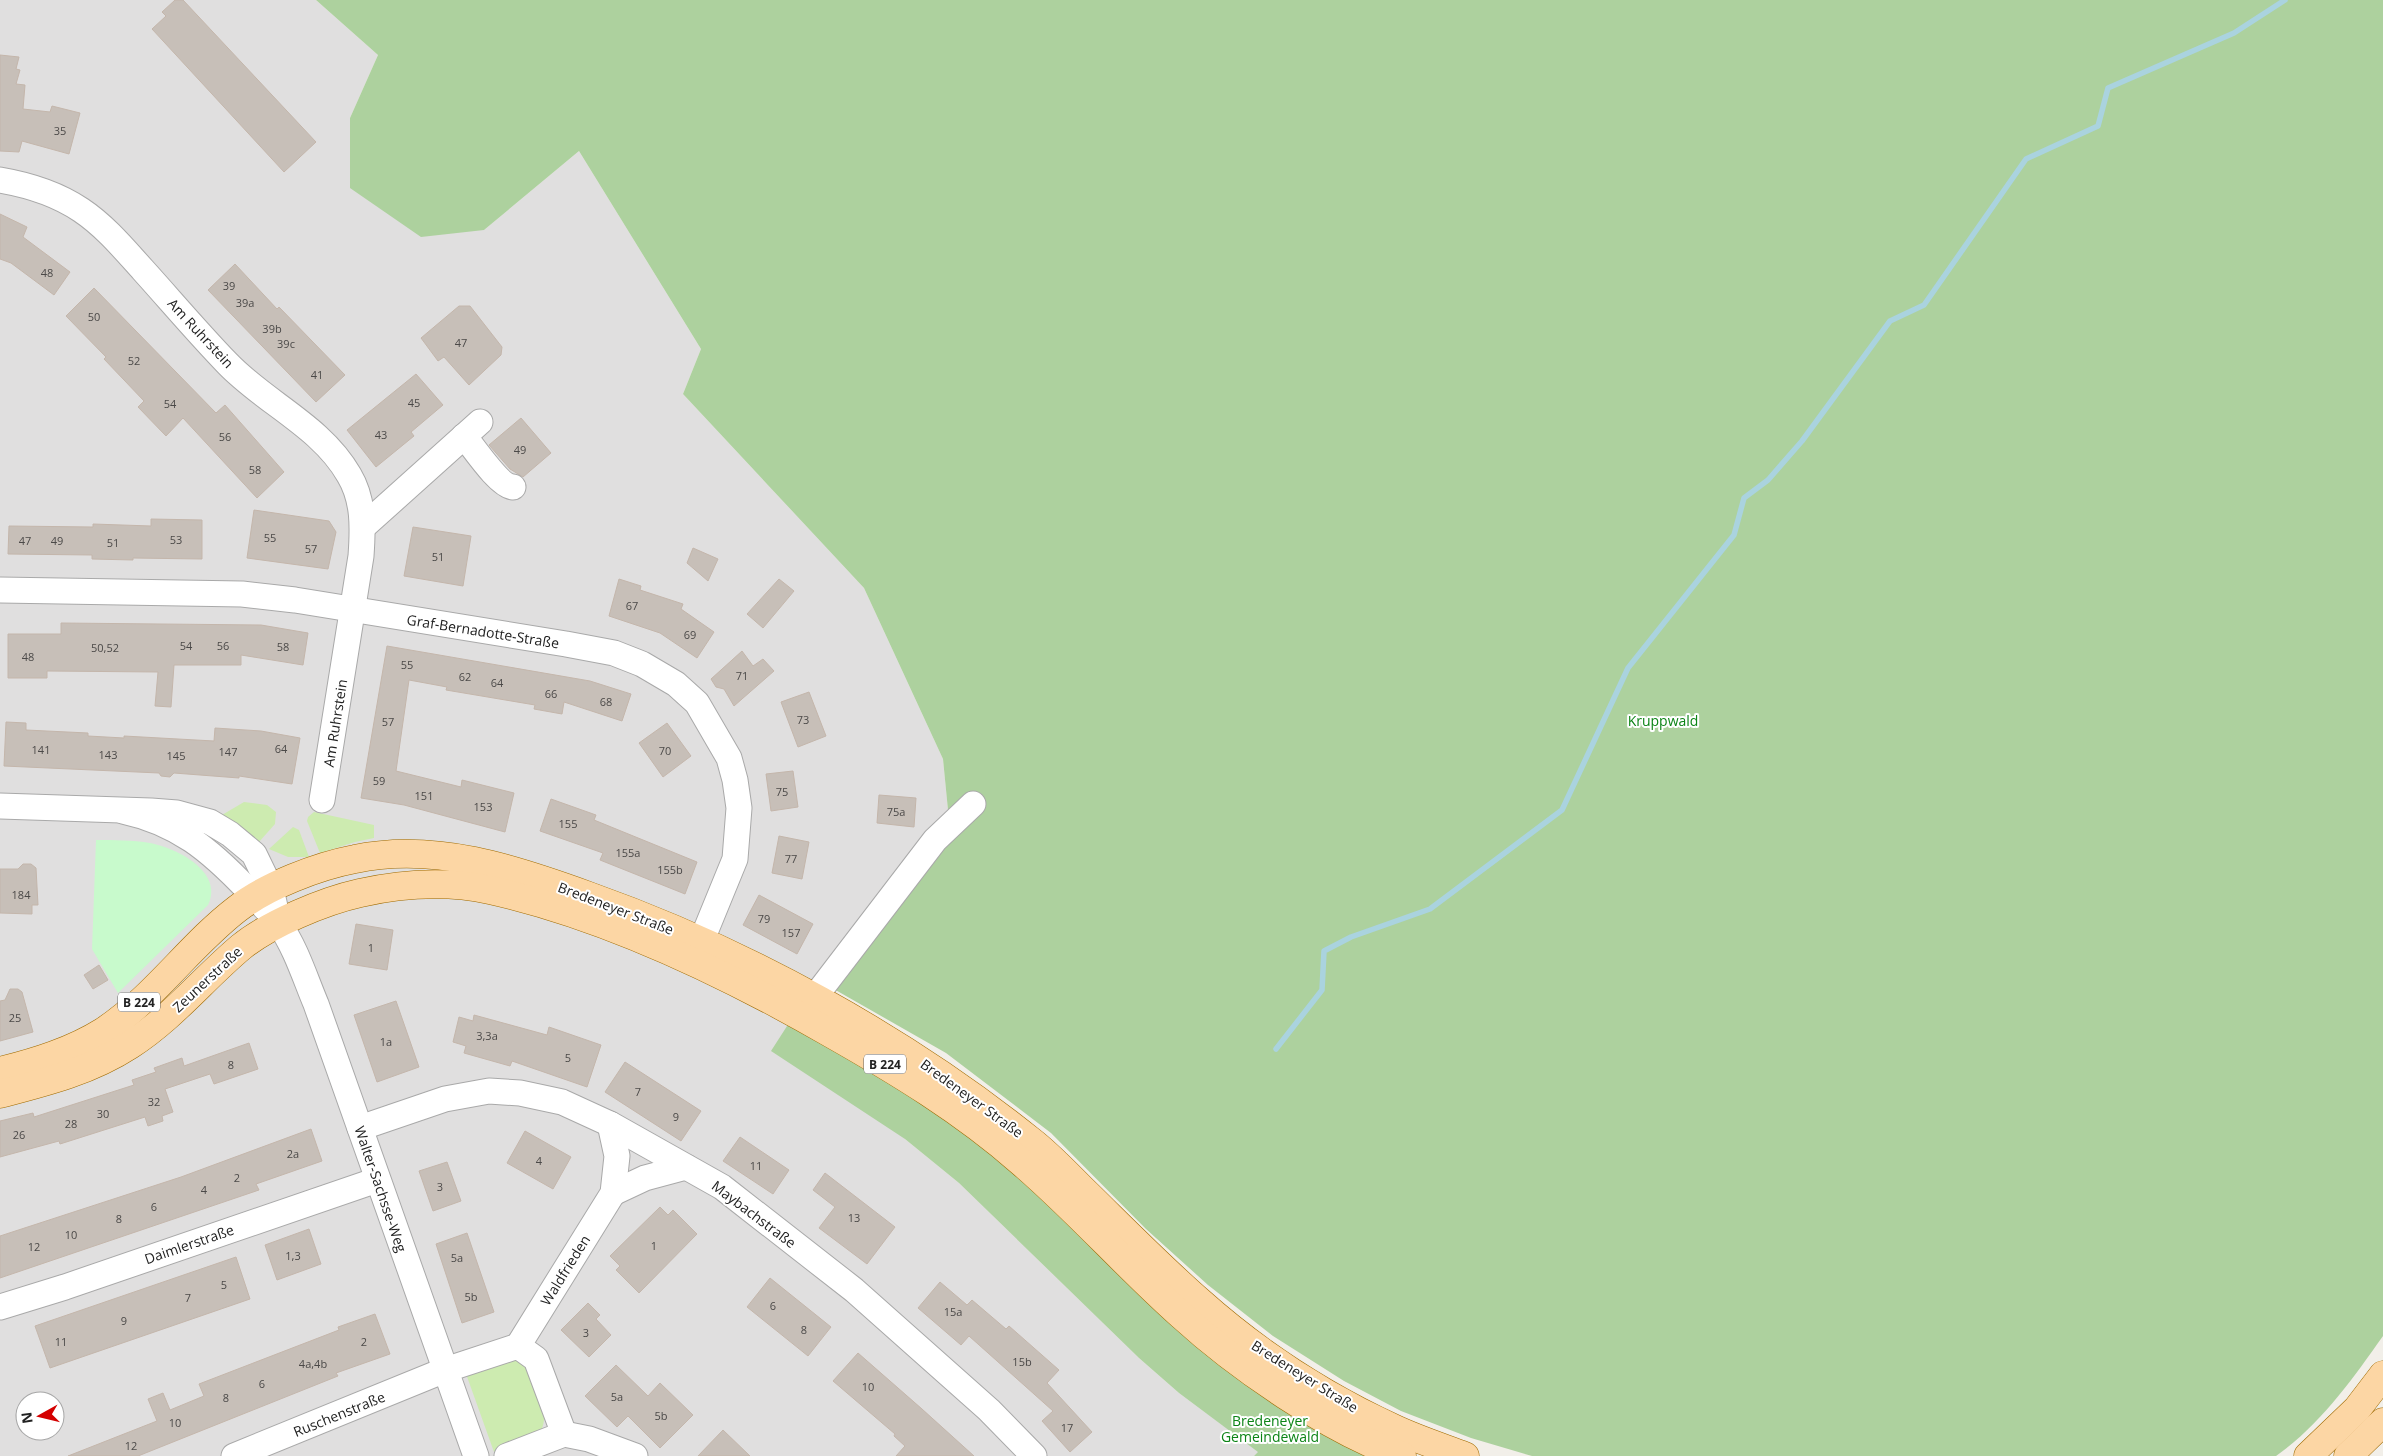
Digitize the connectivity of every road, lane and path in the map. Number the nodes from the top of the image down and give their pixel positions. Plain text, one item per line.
1 (0, 180) edge
2 (513, 487) dead end
3 (363, 527) junction
4 (0, 590) edge
5 (354, 610) junction
6 (322, 800) dead end
7 (974, 804) dead end
8 (0, 806) edge
9 (262, 893) junction
10 (279, 924) junction
11 (701, 942) junction
12 (814, 998) junction
13 (0, 1071) edge
14 (0, 1094) edge
15 (610, 1124) junction
16 (360, 1128) junction
17 (686, 1167) junction
18 (377, 1180) junction
19 (613, 1193) junction
20 (0, 1307) edge
21 (518, 1346) junction
22 (444, 1370) junction
23 (2383, 1375) edge
24 (2357, 1409) junction
25 (2381, 1426) edge
26 (564, 1434) junction
27 (234, 1456) edge
28 (476, 1456) edge
29 (507, 1456) edge
30 (635, 1456) edge
31 (1034, 1456) edge
32 (1402, 1456) edge
33 (1465, 1456) edge
34 (2308, 1456) edge
35 (2348, 1456) edge

1 - 3 street, Am Ruhrstein
2 - 3 street
3 - 5 street, Am Ruhrstein
4 - 5 street, Graf-Bernadotte-Straße
5 - 6 street, Am Ruhrstein
5 - 11 street, Graf-Bernadotte-Straße
7 - 12 street
8 - 9 street
9 - 10 street
9 - 11 main road, Bredeneyer Straße / B 224
9 - 13 main road, B 224
10 - 14 main road, Zeunerstraße / B 224
10 - 16 street, Walter-Sachsse-Weg
10 - 32 main road, Bredeneyer Straße / B 224
11 - 12 main road, Bredeneyer Straße / B 224
12 - 33 main road, Bredeneyer Straße / B 224
15 - 16 street, Maybachstraße
15 - 17 street, Maybachstraße
15 - 19 street, Waldfrieden
16 - 18 street, Walter-Sachsse-Weg
17 - 19 street
17 - 31 street, Maybachstraße
18 - 20 street, Daimlerstraße
18 - 22 street, Walter-Sachsse-Weg
19 - 21 street, Waldfrieden
21 - 22 street
21 - 26 street
22 - 27 street, Ruschenstraße
22 - 28 street, Walter-Sachsse-Weg
23 - 24 main road
24 - 25 street
24 - 34 main road
25 - 35 main road
26 - 29 street
26 - 30 street

